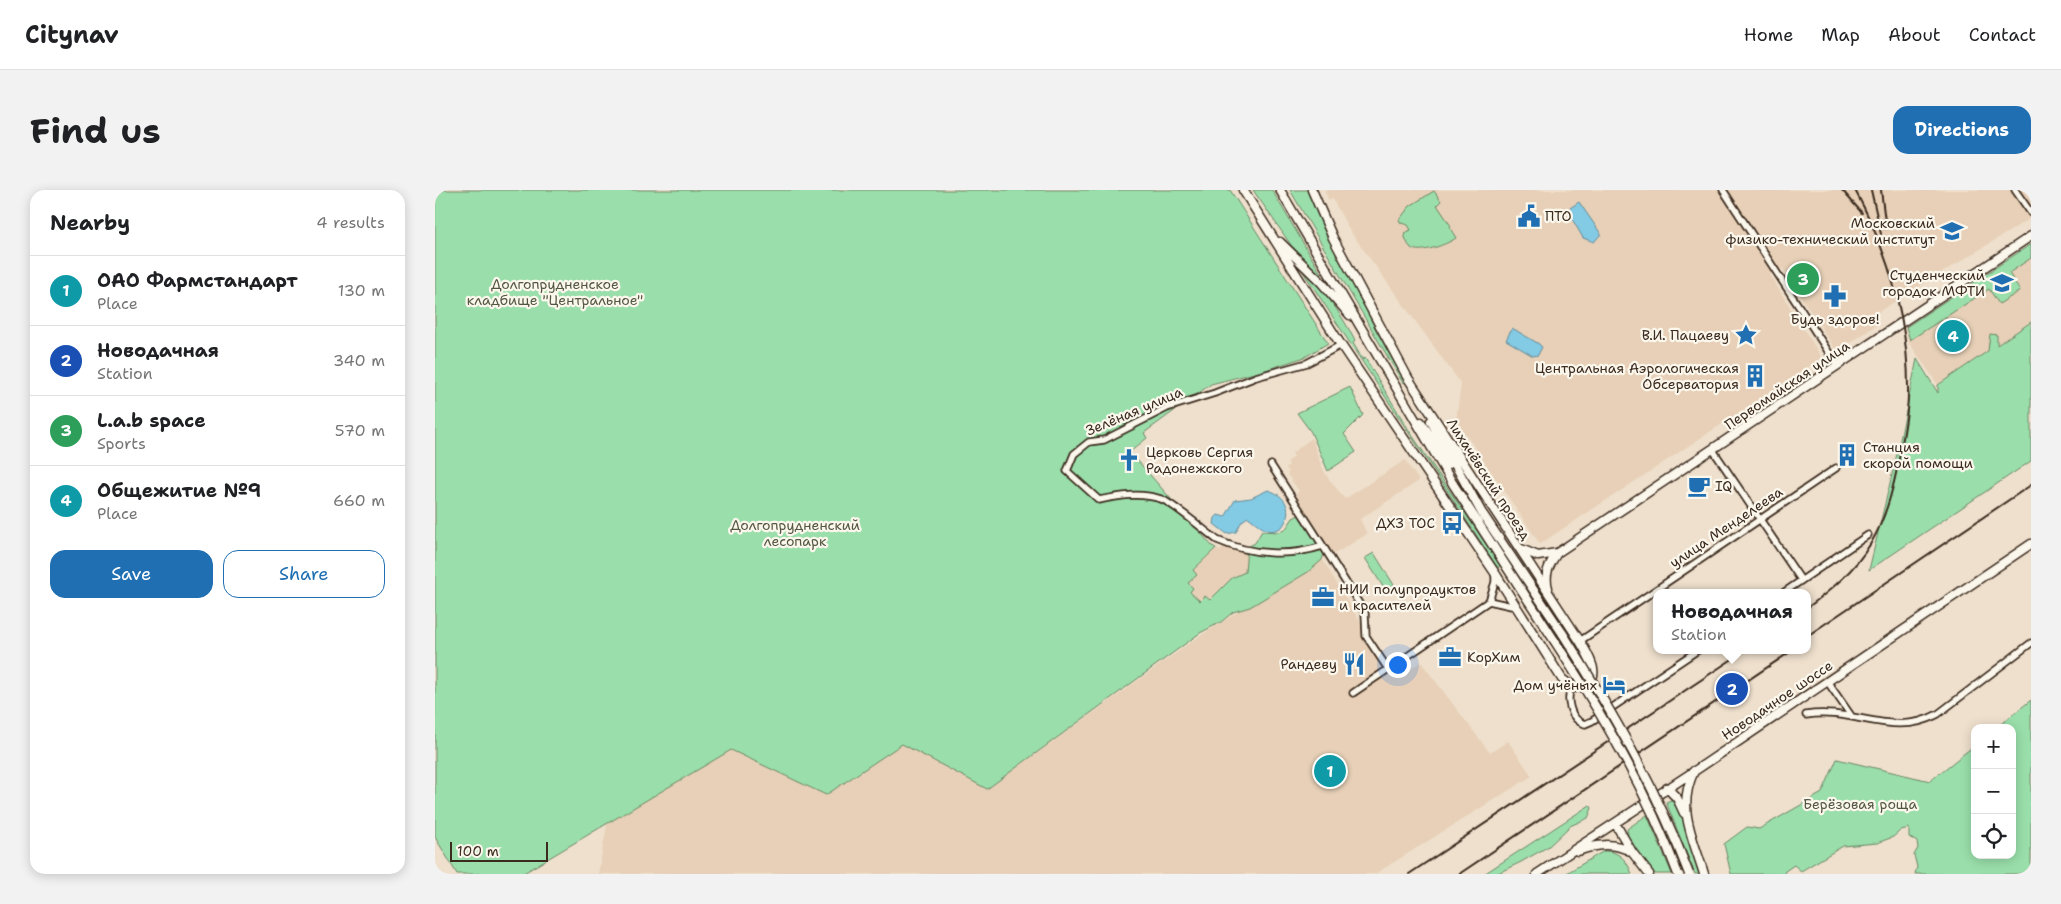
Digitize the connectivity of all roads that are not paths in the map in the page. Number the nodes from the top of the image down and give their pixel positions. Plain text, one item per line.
1 (1243, 190) edge
2 (1280, 190) edge
3 (1312, 190) edge
4 (1723, 190) edge
5 (2015, 190) edge
6 (2031, 213) edge
7 (1270, 232) junction
8 (2031, 236) edge
9 (1363, 331) junction
10 (1341, 345) junction
11 (1837, 364) junction
12 (1385, 368) junction
13 (1406, 375) junction
14 (1713, 450) junction
15 (1271, 465) dead end
16 (1836, 468) dead end
17 (1484, 517) junction
18 (1760, 520) junction
19 (1868, 535) dead end
20 (2031, 544) edge
21 (1323, 546) junction
22 (1518, 546) junction
23 (1557, 554) junction
24 (1495, 573) junction
25 (1801, 580) junction
26 (1657, 589) edge
27 (1789, 589) edge
28 (1653, 592) edge
29 (1551, 597) junction
30 (1489, 601) junction
31 (1516, 606) junction
32 (1580, 641) junction
33 (2031, 643) edge
34 (1692, 654) edge
35 (1388, 669) junction
36 (1827, 681) junction
37 (1571, 687) junction
38 (1353, 693) dead end
39 (1806, 715) dead end
40 (1852, 716) junction
41 (1694, 771) junction
42 (1667, 788) junction
43 (1688, 822) junction
44 (1615, 823) junction
45 (1632, 852) junction
46 (1565, 856) junction
47 (1537, 874) edge
48 (1649, 874) edge
49 (1679, 874) edge
50 (1689, 874) edge
51 (1704, 874) edge

1 - 7 main road
2 - 9 main road, Лихачёвский проезд
3 - 13 main road, Лихачёвский проезд
4 - 11 street
5 - 6 street
7 - 9 main road
7 - 10 main road
8 - 11 main road, Первомайская улица
9 - 12 main road, Лихачёвский проезд
10 - 21 street, Зелёная улица
10 - 24 main road
11 - 14 main road, Первомайская улица
12 - 17 main road, Лихачёвский проезд
12 - 49 main road, Лихачёвский проезд, bridge
13 - 17 main road, Лихачёвский проезд
13 - 22 main road, Лихачёвский проезд
14 - 18 street
14 - 23 main road, Первомайская улица
15 - 21 street
16 - 18 street, улица Менделеева
17 - 50 main road, Лихачёвский проезд, bridge
18 - 25 street
18 - 26 street, улица Менделеева
19 - 25 street
20 - 36 main road, Новодачное шоссе
21 - 35 street
22 - 23 main road
22 - 29 main road, Лихачёвский проезд
23 - 29 main road
24 - 30 street
24 - 31 main road
25 - 27 street
28 - 32 street, улица Менделеева
29 - 32 main road, Лихачёвский проезд
30 - 31 street
30 - 35 street
31 - 37 main road
32 - 37 main road, Лихачёвский проезд
33 - 40 street
34 - 37 street
35 - 38 street
36 - 40 street
36 - 41 main road, Новодачное шоссе
39 - 40 street
41 - 42 main road, Новодачное шоссе
41 - 43 main road
42 - 43 main road
42 - 44 main road, Новодачное шоссе
43 - 51 main road
44 - 45 main road
44 - 46 main road, Новодачное шоссе
45 - 46 main road
45 - 48 main road
46 - 47 main road, Новодачное шоссе

